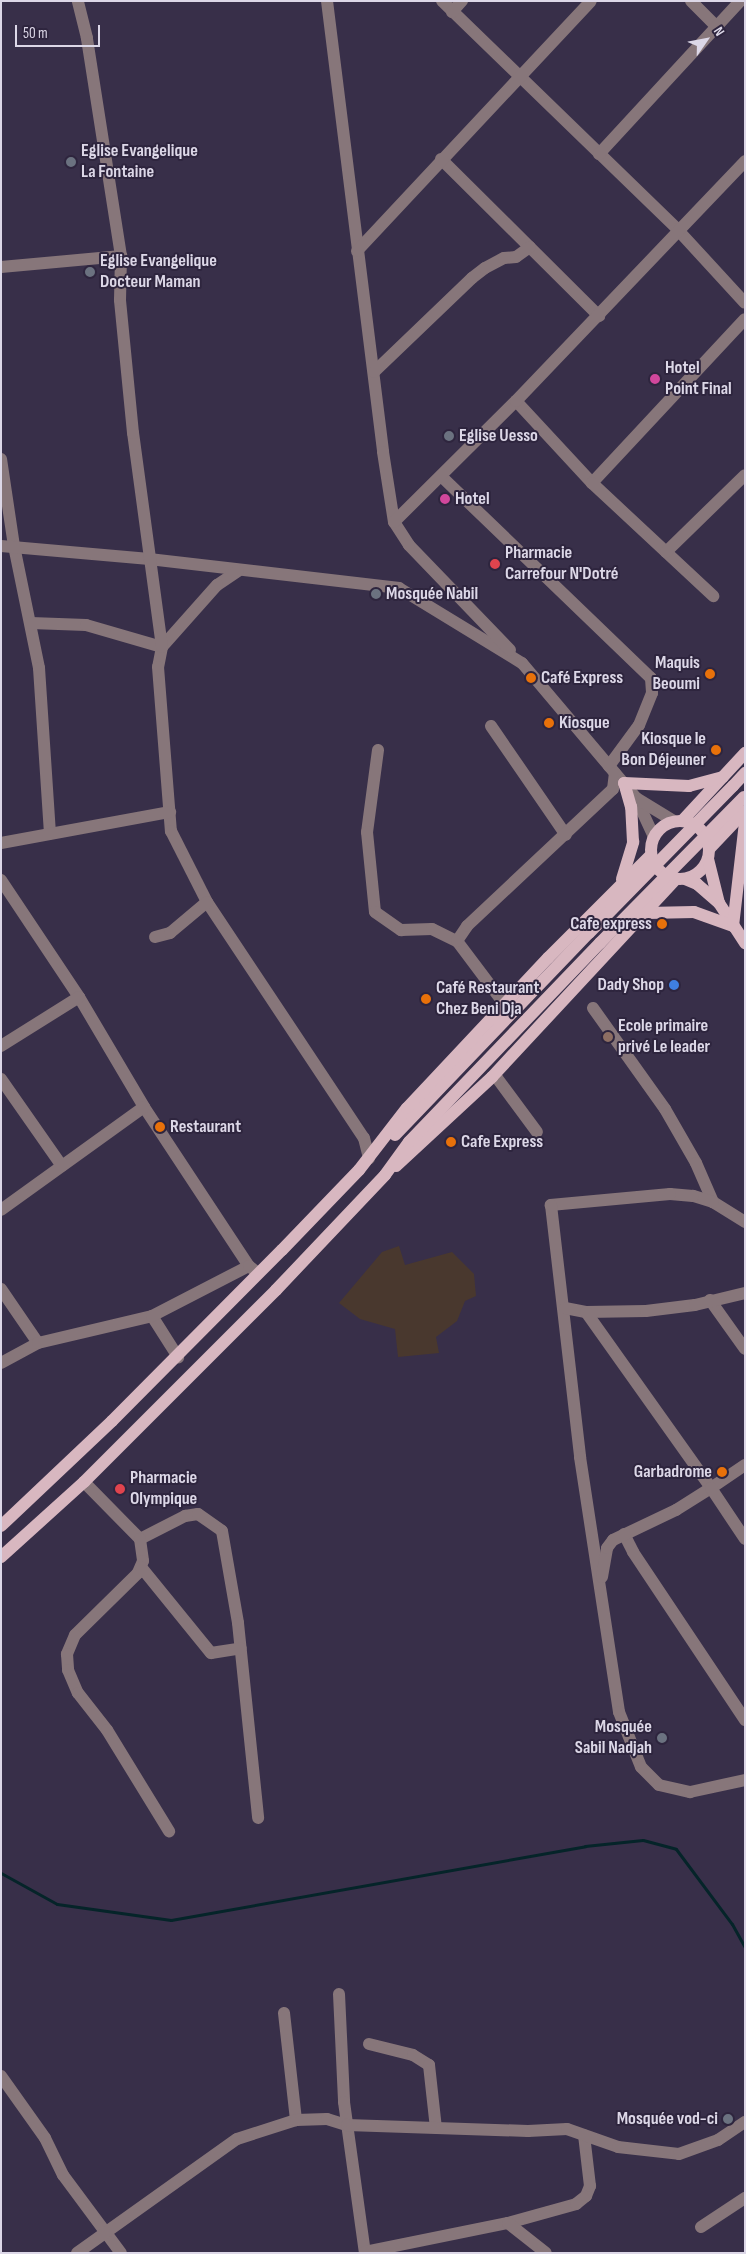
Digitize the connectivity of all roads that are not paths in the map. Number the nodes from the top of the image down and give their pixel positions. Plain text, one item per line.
1 (89, 1) edge
2 (327, 1) edge
3 (442, 1) edge
4 (462, 1) edge
5 (591, 1) edge
6 (691, 1) edge
7 (740, 1) edge
8 (78, 6) edge
9 (452, 12) junction
10 (717, 27) junction
11 (519, 76) junction
12 (599, 154) junction
13 (441, 159) junction
14 (745, 160) edge
15 (677, 229) junction
16 (530, 248) junction
17 (357, 251) junction
18 (121, 256) junction
19 (1, 267) edge
20 (745, 303) edge
21 (599, 316) junction
22 (745, 319) edge
23 (374, 372) junction
24 (516, 401) junction
25 (1, 458) edge
26 (745, 475) edge
27 (442, 477) junction
28 (592, 483) junction
29 (394, 522) junction
30 (8, 546) edge
31 (666, 552) junction
32 (150, 559) junction
33 (238, 572) junction
34 (713, 596) dead end
35 (31, 622) junction
36 (162, 647) junction
37 (522, 663) junction
38 (492, 726) dead end
39 (378, 750) dead end
40 (745, 753) edge
41 (745, 773) edge
42 (616, 774) junction
43 (723, 777) junction
44 (744, 796) edge
45 (636, 798) junction
46 (745, 810) edge
47 (170, 812) junction
48 (678, 821) junction
49 (745, 822) edge
50 (50, 834) junction
51 (566, 836) junction
52 (654, 837) junction
53 (1, 843) edge
54 (708, 854) junction
55 (651, 855) junction
56 (681, 879) junction
57 (1, 881) edge
58 (617, 888) junction
59 (207, 902) junction
60 (719, 903) junction
61 (647, 913) junction
62 (734, 926) junction
63 (155, 937) dead end
64 (457, 941) junction
65 (745, 943) edge
66 (79, 996) junction
67 (505, 1005) junction
68 (593, 1008) dead end
69 (1, 1046) edge
70 (492, 1077) junction
71 (1, 1079) edge
72 (144, 1107) junction
73 (537, 1132) dead end
74 (369, 1158) junction
75 (62, 1166) junction
76 (385, 1175) junction
77 (713, 1202) junction
78 (1, 1210) edge
79 (745, 1222) edge
80 (254, 1270) junction
81 (1, 1289) edge
82 (745, 1293) edge
83 (710, 1300) junction
84 (565, 1308) junction
85 (586, 1312) junction
86 (152, 1316) junction
87 (38, 1342) junction
88 (745, 1349) edge
89 (178, 1357) junction
90 (1, 1363) edge
91 (745, 1465) edge
92 (84, 1482) junction
93 (711, 1488) junction
94 (1, 1526) edge
95 (624, 1534) junction
96 (140, 1539) junction
97 (745, 1539) edge
98 (1, 1557) edge
99 (141, 1567) junction
100 (600, 1595) junction
101 (241, 1648) junction
102 (745, 1720) edge
103 (745, 1780) edge
104 (258, 1818) dead end
105 (169, 1831) dead end
106 (339, 1994) dead end
107 (284, 2013) dead end
108 (369, 2044) dead end
109 (1, 2076) edge
110 (296, 2120) junction
111 (745, 2122) edge
112 (347, 2125) junction
113 (436, 2128) junction
114 (584, 2135) junction
115 (745, 2198) edge
116 (508, 2223) junction
117 (701, 2227) dead end
118 (106, 2234) junction
119 (365, 2252) edge
120 (77, 2253) edge
121 (121, 2253) edge
122 (546, 2253) edge

1 - 8 street
2 - 17 street
3 - 9 street
4 - 9 street
5 - 11 street
6 - 10 street
7 - 10 street
8 - 18 street
9 - 11 street
10 - 12 street
11 - 12 street
11 - 13 street
12 - 15 street
13 - 16 street
13 - 17 street
14 - 15 street
15 - 20 street
15 - 21 street
16 - 21 street
16 - 23 street
17 - 23 street
18 - 19 street
18 - 32 street
21 - 24 street
22 - 28 street
23 - 29 street
24 - 27 street
24 - 28 street
25 - 30 street
26 - 31 street
27 - 29 street
27 - 42 street
28 - 31 street
29 - 37 street
30 - 32 street
30 - 35 street
31 - 34 street
32 - 33 street
32 - 36 street
33 - 36 street
33 - 37 street
35 - 36 street
35 - 50 street
36 - 47 street
37 - 42 street
38 - 51 street
39 - 64 street
40 - 43 main road
41 - 74 main road, bridge
42 - 43 main road
42 - 45 street
42 - 51 street
42 - 58 main road
43 - 48 main road
44 - 76 main road, bridge
45 - 48 street
45 - 52 street
46 - 54 main road
47 - 50 street
47 - 59 street
48 - 52 main road
48 - 54 main road
49 - 62 main road
50 - 53 street
51 - 64 street
52 - 55 main road
54 - 56 main road
54 - 60 main road
55 - 56 main road
55 - 58 main road
56 - 60 main road
56 - 61 main road
57 - 66 street
58 - 67 main road
59 - 63 street
59 - 74 street
60 - 62 main road
61 - 62 main road
61 - 70 main road
62 - 65 main road
64 - 67 street
66 - 69 street
66 - 72 street
67 - 74 main road
68 - 77 street
70 - 73 street
70 - 76 main road
71 - 75 street
72 - 75 street
72 - 80 street
74 - 80 main road
75 - 78 street
76 - 92 main road
77 - 79 street
77 - 84 street
80 - 86 street
80 - 89 main road
81 - 87 street
82 - 83 street
83 - 85 street
83 - 88 street
84 - 85 street
84 - 100 street
85 - 93 street
86 - 87 street
86 - 89 street
87 - 90 street
89 - 94 main road
91 - 93 street
92 - 96 street
92 - 98 main road
93 - 95 street
93 - 97 street
95 - 100 street
95 - 102 street
96 - 99 street
96 - 101 street
99 - 101 street
99 - 105 street
100 - 103 street
101 - 104 street
106 - 112 street
107 - 110 street
108 - 113 street
109 - 118 street
110 - 112 street
110 - 118 street
111 - 114 street
112 - 113 street
112 - 119 street
113 - 114 street
114 - 116 street
115 - 117 street
116 - 119 street
116 - 122 street
118 - 120 street
118 - 121 street

